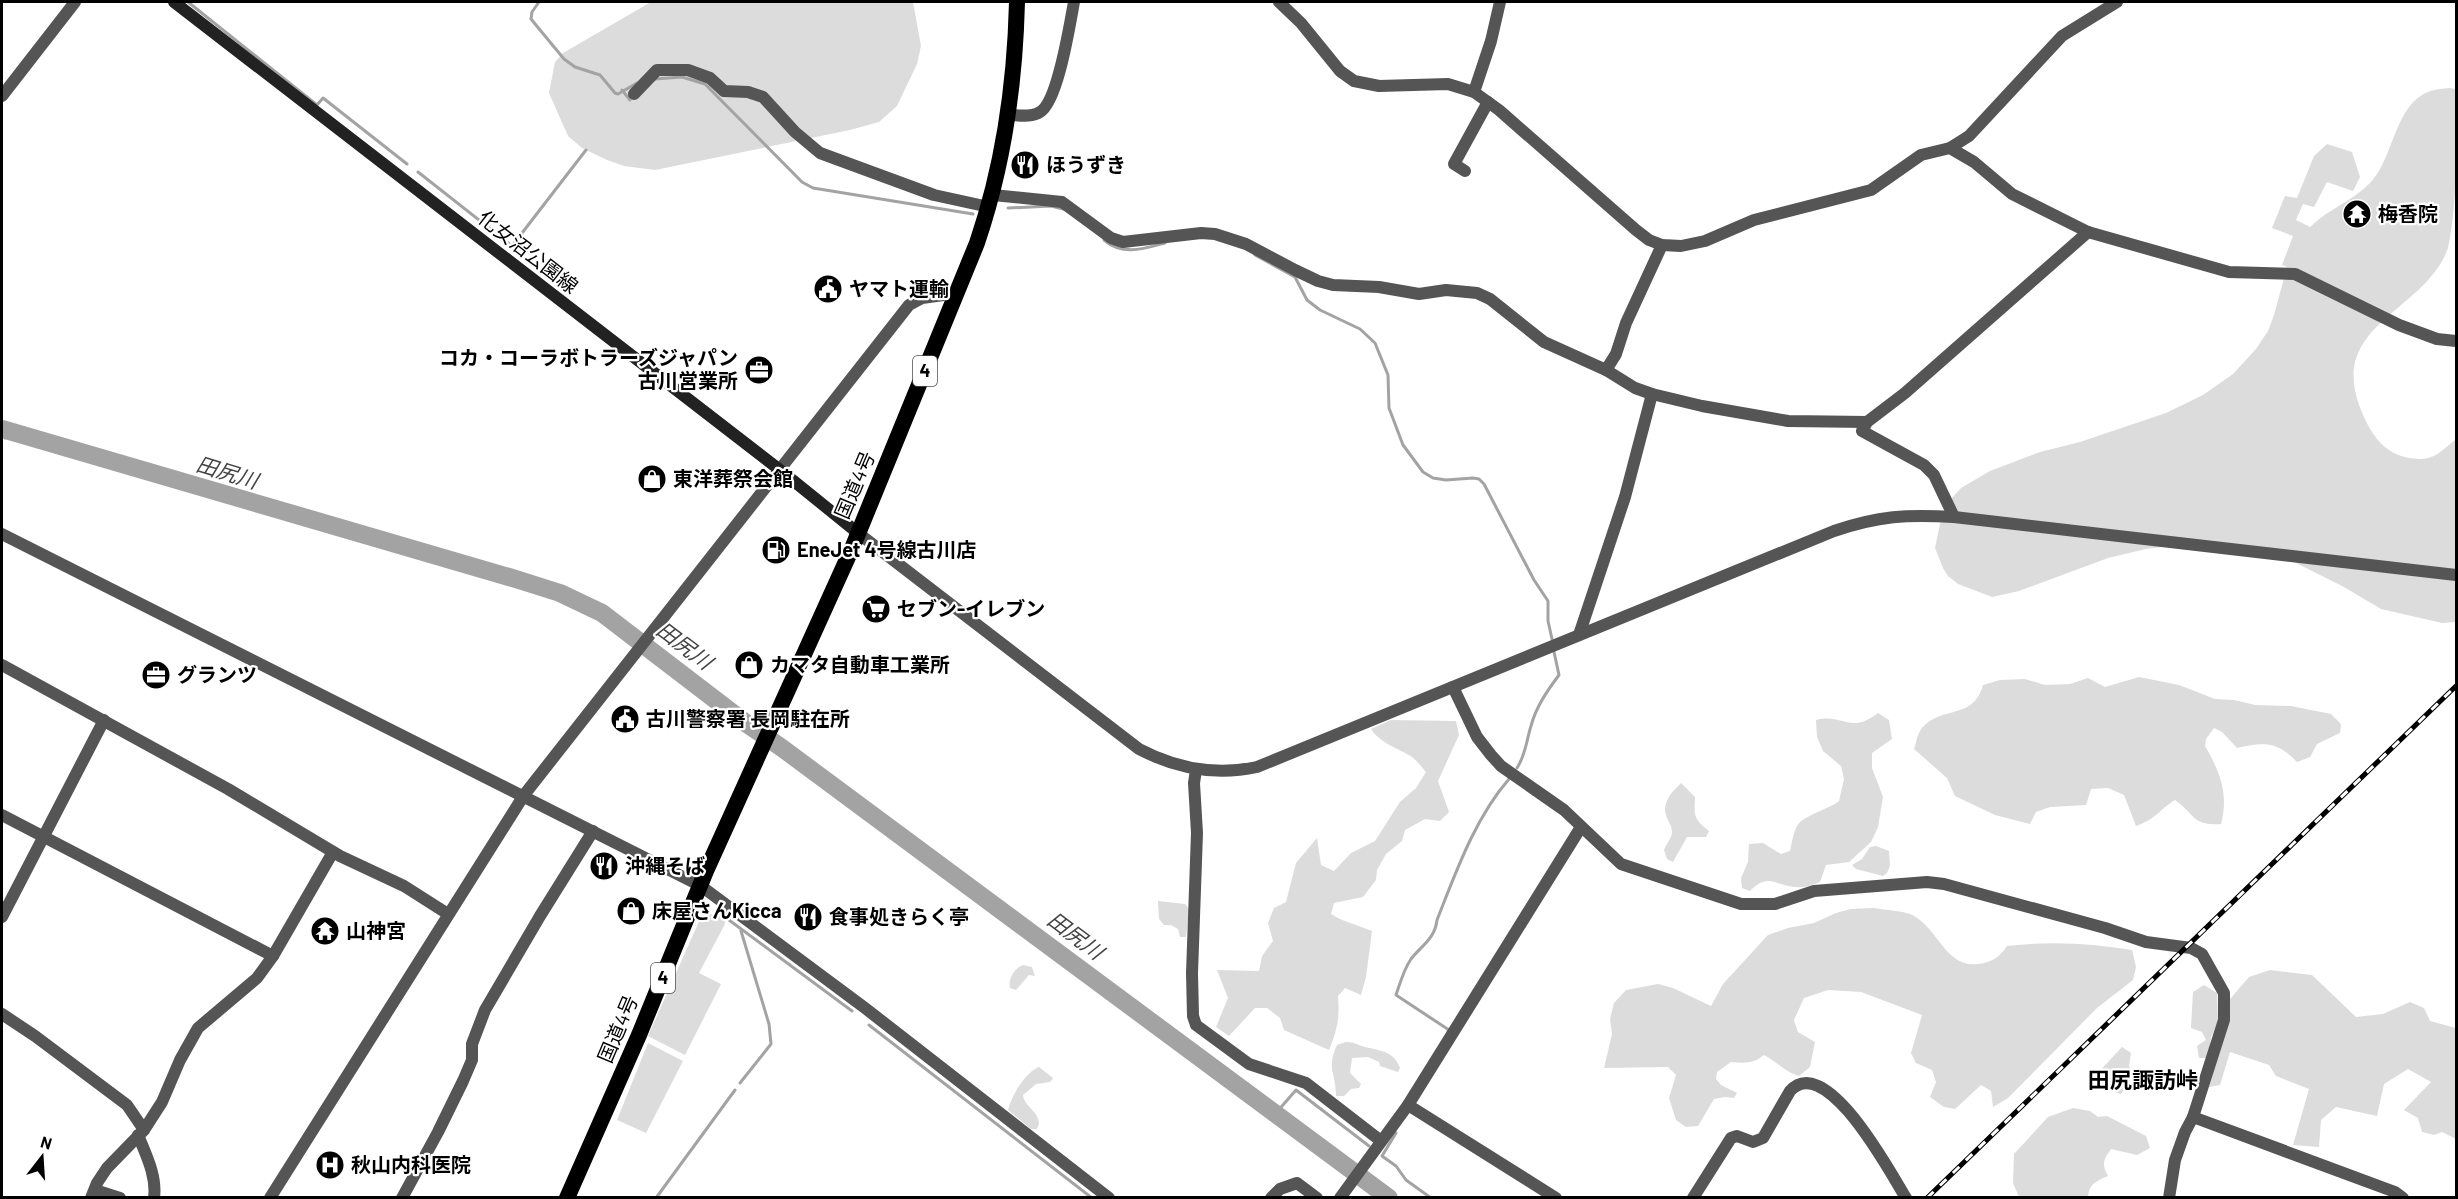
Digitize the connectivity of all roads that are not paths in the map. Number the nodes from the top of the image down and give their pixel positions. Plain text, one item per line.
1 (75, 2) edge
2 (174, 2) edge
3 (1017, 2) edge
4 (1074, 2) edge
5 (1279, 2) edge
6 (1500, 2) edge
7 (2117, 2) edge
8 (1474, 92) junction
9 (634, 94) dead end
10 (2, 96) edge
11 (1488, 102) junction
12 (1008, 115) junction
13 (1950, 148) junction
14 (1465, 171) dead end
15 (991, 201) junction
16 (2088, 232) junction
17 (1662, 245) junction
18 (958, 293) junction
19 (2457, 341) edge
20 (1606, 370) junction
21 (1652, 394) junction
22 (1867, 422) junction
23 (780, 470) junction
24 (1954, 517) junction
25 (858, 533) junction
26 (2, 534) edge
27 (2457, 575) edge
28 (1579, 635) junction
29 (2, 665) edge
30 (1453, 687) junction
31 (104, 720) junction
32 (1196, 770) junction
33 (524, 795) junction
34 (2, 815) edge
35 (1581, 826) junction
36 (593, 831) junction
37 (43, 837) junction
38 (333, 852) junction
39 (701, 886) junction
40 (448, 914) junction
41 (2, 917) edge
42 (273, 956) junction
43 (2, 1014) edge
44 (1408, 1105) junction
45 (2193, 1117) junction
46 (141, 1133) junction
47 (1381, 1141) junction
48 (93, 1194) edge
49 (1343, 1195) edge
50 (120, 1197) edge
51 (154, 1197) edge
52 (270, 1197) edge
53 (402, 1197) edge
54 (567, 1197) edge
55 (1109, 1197) edge
56 (1271, 1197) edge
57 (1317, 1197) edge
58 (1556, 1197) edge
59 (1693, 1197) edge
60 (1906, 1197) edge
61 (2169, 1197) edge
62 (2403, 1197) edge

1 - 10 street
2 - 23 main road, 化女沼公園線
3 - 12 highway, 国道4号 / 4
4 - 12 street
5 - 8 street
6 - 8 street
7 - 13 street
8 - 11 street
9 - 15 street
11 - 14 street
11 - 17 street
12 - 15 highway, 国道4号 / 4
13 - 16 street
13 - 17 street
15 - 18 highway, 国道4号 / 4
15 - 20 street
16 - 19 street
16 - 22 street
17 - 20 street
18 - 23 street
18 - 25 highway, 国道4号 / 4
20 - 21 street
21 - 22 street
21 - 28 street
22 - 24 street
23 - 25 main road, 化女沼公園線
23 - 33 street
24 - 27 street
24 - 28 street
25 - 32 street
25 - 39 highway, 国道4号 / 4
26 - 33 street
28 - 30 street
29 - 31 street
30 - 32 street
30 - 35 street
31 - 37 street
31 - 38 street
32 - 47 street
33 - 36 street
33 - 40 street
34 - 37 street
35 - 44 street
35 - 45 street
36 - 39 street
36 - 53 street
37 - 41 street
37 - 42 street
38 - 40 street
38 - 42 street
39 - 54 highway, 国道4号 / 4
39 - 55 street
40 - 52 street
42 - 46 street
43 - 46 street
44 - 47 street
44 - 58 street
45 - 61 street
45 - 62 street
46 - 48 street
46 - 51 street
47 - 49 street
48 - 50 street
56 - 57 street
59 - 60 street

